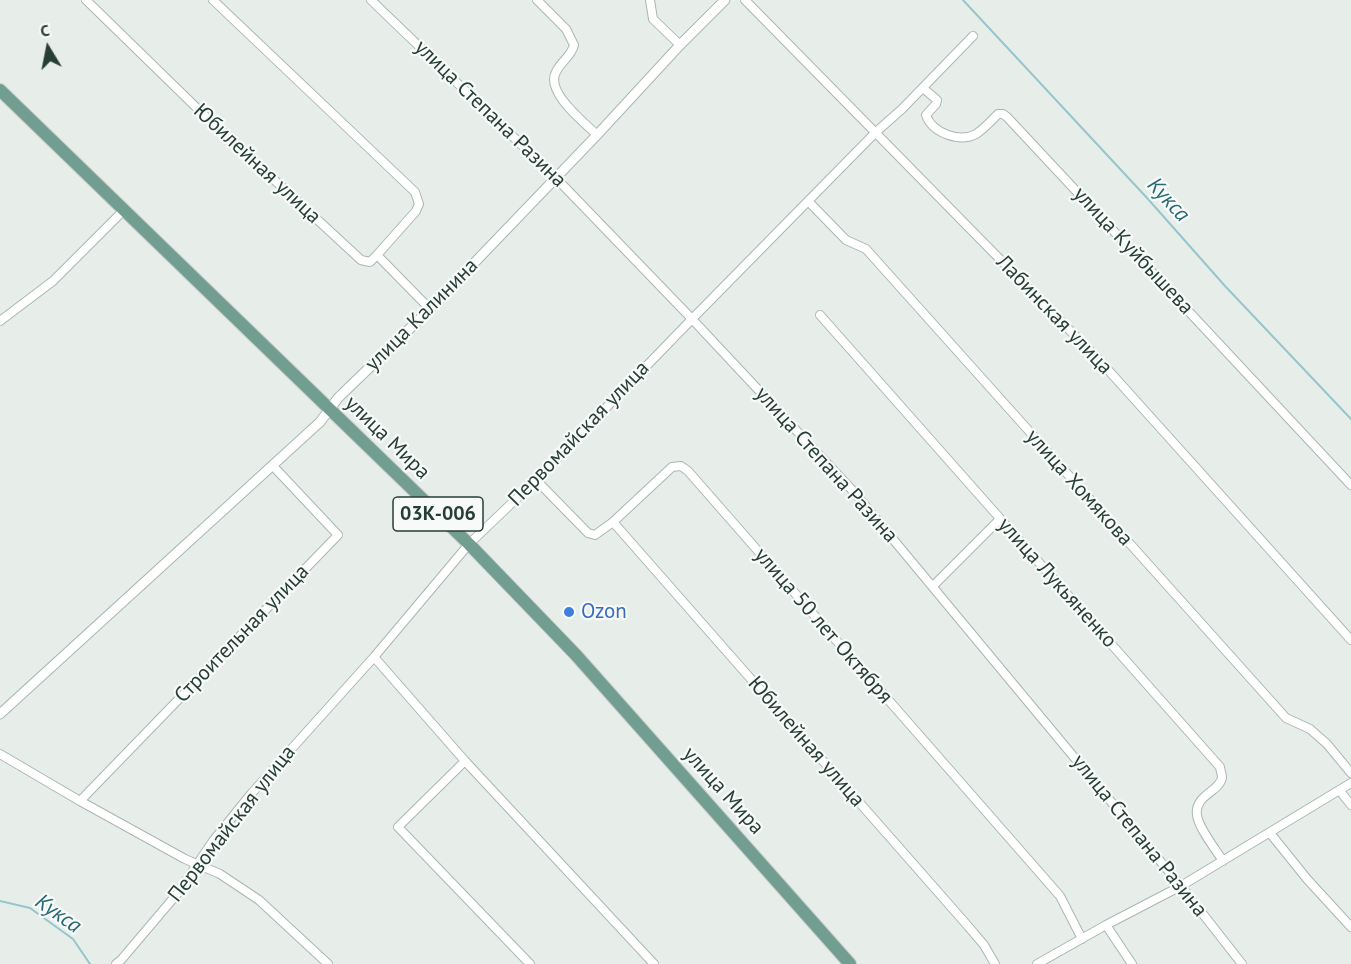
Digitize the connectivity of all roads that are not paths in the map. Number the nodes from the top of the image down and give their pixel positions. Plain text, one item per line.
1 (86, 0) edge
2 (213, 0) edge
3 (371, 0) edge
4 (537, 0) edge
5 (650, 0) edge
6 (725, 0) edge
7 (745, 0) edge
8 (973, 36) dead end
9 (680, 45) junction
10 (922, 88) junction
11 (0, 90) edge
12 (876, 132) junction
13 (597, 135) junction
14 (556, 178) junction
15 (808, 201) junction
16 (123, 210) junction
17 (377, 255) junction
18 (430, 309) junction
19 (820, 315) dead end
20 (692, 319) junction
21 (0, 321) edge
22 (330, 410) junction
23 (273, 466) junction
24 (536, 480) junction
25 (1351, 485) edge
26 (1000, 519) junction
27 (613, 522) junction
28 (469, 544) junction
29 (933, 586) junction
30 (1351, 640) edge
31 (374, 657) junction
32 (0, 714) edge
33 (0, 754) edge
34 (465, 761) junction
35 (1351, 773) edge
36 (1351, 783) edge
37 (1340, 791) junction
38 (80, 801) junction
39 (1351, 805) edge
40 (1270, 833) junction
41 (1223, 861) junction
42 (197, 864) junction
43 (1181, 886) junction
44 (1106, 925) junction
45 (1351, 927) edge
46 (1082, 939) junction
47 (120, 963) edge
48 (328, 964) edge
49 (530, 964) edge
50 (654, 964) edge
51 (850, 964) edge
52 (995, 964) edge
53 (1037, 964) edge
54 (1132, 964) edge
55 (1242, 964) edge

1 - 17 street, Юбилейная улица
2 - 17 street
3 - 14 street, улица Степана Разина
4 - 13 street
5 - 9 street
6 - 9 street, улица Калинина
7 - 12 street, Лабинская улица
8 - 10 street, Первомайская улица
9 - 13 street, улица Калинина
10 - 12 street, Первомайская улица
10 - 25 street, улица Куйбышева
11 - 16 main road, улица Мира / 03К-006
12 - 15 street, Первомайская улица
12 - 30 street, Лабинская улица
13 - 14 street, улица Калинина
14 - 18 street, улица Калинина
14 - 20 street, улица Степана Разина
15 - 20 street, Первомайская улица
15 - 35 street, улица Хомякова
16 - 21 street
16 - 22 main road, улица Мира / 03К-006
17 - 18 street
18 - 22 street, улица Калинина
19 - 26 street, улица Лукьяненко
20 - 24 street, Первомайская улица
20 - 29 street, улица Степана Разина
22 - 23 street, улица Калинина
22 - 28 main road, улица Мира / 03К-006
23 - 32 street, улица Калинина
23 - 38 street, Строительная улица
24 - 27 street, улица 50 лет Октября
24 - 28 street, Первомайская улица
26 - 29 street
26 - 41 street, улица Лукьяненко
27 - 46 street, улица 50 лет Октября
27 - 52 street, Юбилейная улица
28 - 31 street, Первомайская улица
28 - 51 main road, улица Мира / 03К-006
29 - 43 street, улица Степана Разина
31 - 34 street
31 - 42 street, Первомайская улица
33 - 38 street
34 - 49 street
34 - 50 street
36 - 37 street
37 - 39 street
37 - 40 street
38 - 42 street
40 - 41 street
40 - 45 street
41 - 43 street
42 - 47 street, Первомайская улица
42 - 48 street
43 - 44 street
43 - 55 street, улица Степана Разина
44 - 46 street
44 - 54 street
46 - 53 street

